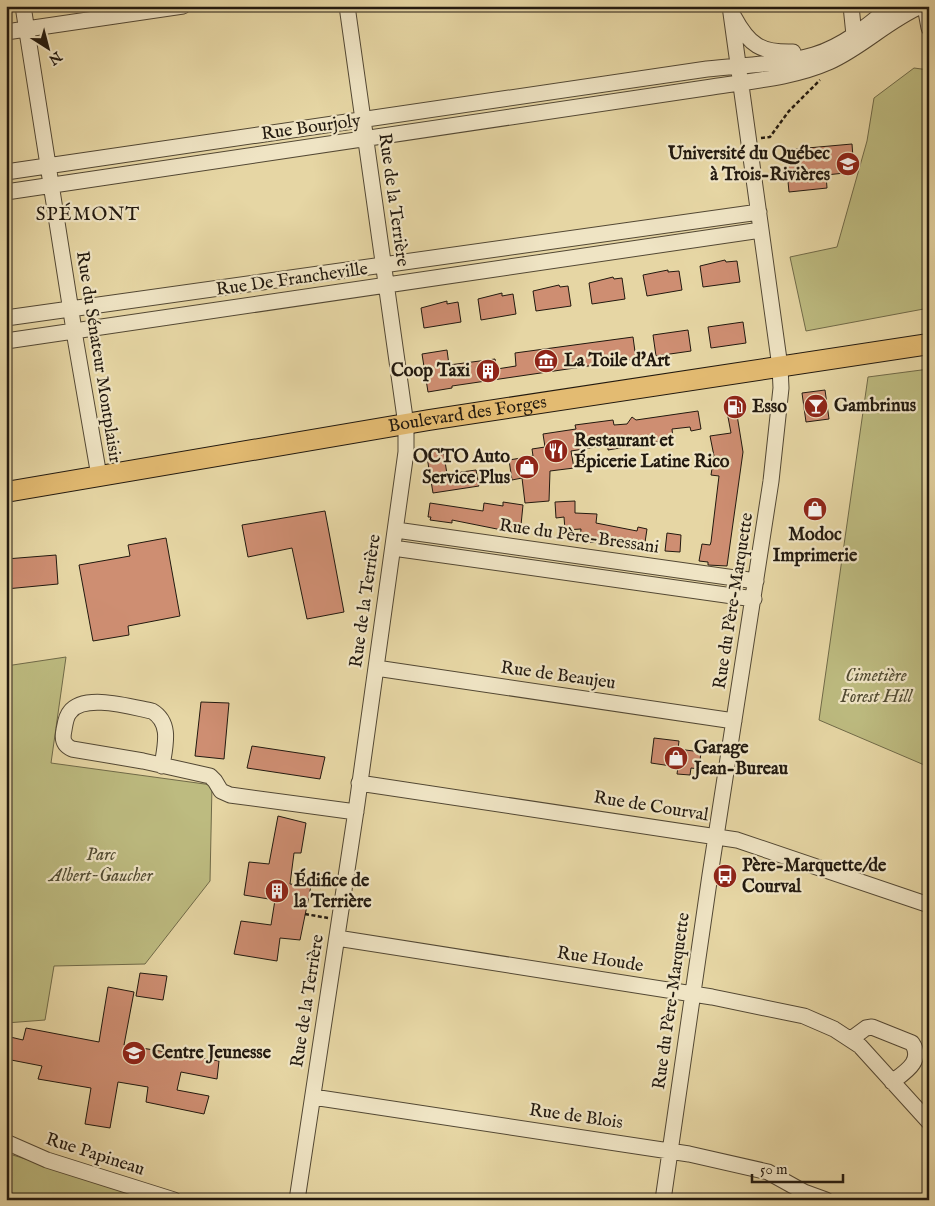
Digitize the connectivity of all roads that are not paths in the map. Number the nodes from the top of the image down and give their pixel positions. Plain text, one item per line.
1 (23, 6) edge
2 (183, 6) edge
3 (347, 6) edge
4 (851, 6) edge
5 (891, 6) edge
6 (925, 6) edge
7 (730, 8) edge
8 (929, 28) edge
9 (26, 29) junction
10 (6, 32) edge
11 (854, 35) junction
12 (824, 58) junction
13 (738, 65) junction
14 (740, 82) junction
15 (363, 120) junction
16 (366, 139) junction
17 (49, 166) junction
18 (6, 172) edge
19 (52, 185) junction
20 (6, 192) edge
21 (759, 212) junction
22 (761, 230) junction
23 (384, 265) junction
24 (386, 285) junction
25 (71, 309) junction
26 (6, 318) edge
27 (74, 331) junction
28 (6, 341) edge
29 (929, 344) edge
30 (780, 367) junction
31 (406, 425) junction
32 (99, 476) junction
33 (6, 492) edge
34 (396, 530) junction
35 (393, 548) junction
36 (756, 581) junction
37 (754, 599) junction
38 (376, 668) junction
39 (734, 721) junction
40 (162, 766) junction
41 (360, 782) junction
42 (356, 812) junction
43 (716, 836) junction
44 (929, 906) edge
45 (337, 938) junction
46 (692, 994) junction
47 (851, 1039) junction
48 (892, 1082) junction
49 (312, 1097) junction
50 (929, 1122) edge
51 (6, 1142) edge
52 (670, 1151) junction
53 (174, 1200) edge
54 (297, 1200) edge
55 (663, 1200) edge
56 (826, 1200) edge

1 - 9 street, Rue du Sénateur Montplaisir
2 - 9 street
3 - 15 street, Rue de la Terrière
4 - 11 street
5 - 11 street
6 - 8 street
6 - 12 street
7 - 12 street
7 - 13 street, Rue du Père-Marquette
9 - 10 street
9 - 17 street, Rue du Sénateur Montplaisir
11 - 12 street
12 - 13 street, Rue Bourjoly
12 - 14 street, Rue Bourjoly
13 - 14 street, Rue du Père-Marquette
13 - 15 street, Rue Bourjoly
14 - 16 street, Rue Bourjoly
14 - 21 street, Rue du Père-Marquette
15 - 16 street, Rue de la Terrière
15 - 17 street, Rue Bourjoly
16 - 19 street, Rue Bourjoly
16 - 23 street, Rue de la Terrière
17 - 18 street, Rue Bourjoly
17 - 19 street, Rue du Sénateur Montplaisir
19 - 20 street, Rue Bourjoly
19 - 25 street, Rue du Sénateur Montplaisir
21 - 22 street, Rue du Père-Marquette
21 - 23 street, Rue De Francheville
22 - 24 street, Rue De Francheville
22 - 30 street, Rue du Père-Marquette
23 - 24 street, Rue de la Terrière
23 - 25 street, Rue De Francheville
24 - 27 street, Rue De Francheville
24 - 31 street, Rue de la Terrière
25 - 26 street, Rue De Francheville
25 - 27 street, Rue du Sénateur Montplaisir
27 - 28 street, Rue De Francheville
27 - 32 street, Rue du Sénateur Montplaisir
29 - 30 main road, Boulevard des Forges
30 - 31 main road, Boulevard des Forges
30 - 36 street, Rue du Père-Marquette
31 - 32 main road, Boulevard des Forges
31 - 34 street, Rue de la Terrière
32 - 33 main road, Boulevard des Forges
34 - 35 street, Rue de la Terrière
34 - 36 street, Rue du Père-Bressani
35 - 37 street
35 - 38 street, Rue de la Terrière
36 - 37 street, Rue du Père-Marquette
37 - 39 street, Rue du Père-Marquette
38 - 39 street, Rue de Beaujeu
38 - 41 street, Rue de la Terrière
39 - 43 street, Rue du Père-Marquette
40 - 40 street
40 - 42 street
41 - 42 street, Rue de la Terrière
41 - 43 street, Rue de Courval
42 - 45 street, Rue de la Terrière
43 - 44 street, Rue de Courval
43 - 46 street, Rue du Père-Marquette
45 - 46 street, Rue Houde
45 - 49 street, Rue de la Terrière
46 - 47 street, Rue Houde
46 - 52 street, Rue du Père-Marquette
47 - 48 street, Rue Houde
47 - 48 street
48 - 50 street, Rue Houde
49 - 52 street, Rue de Blois
49 - 54 street, Rue de la Terrière
51 - 53 street, Rue Papineau
52 - 55 street, Rue du Père-Marquette
52 - 56 street, Rue de Blois

